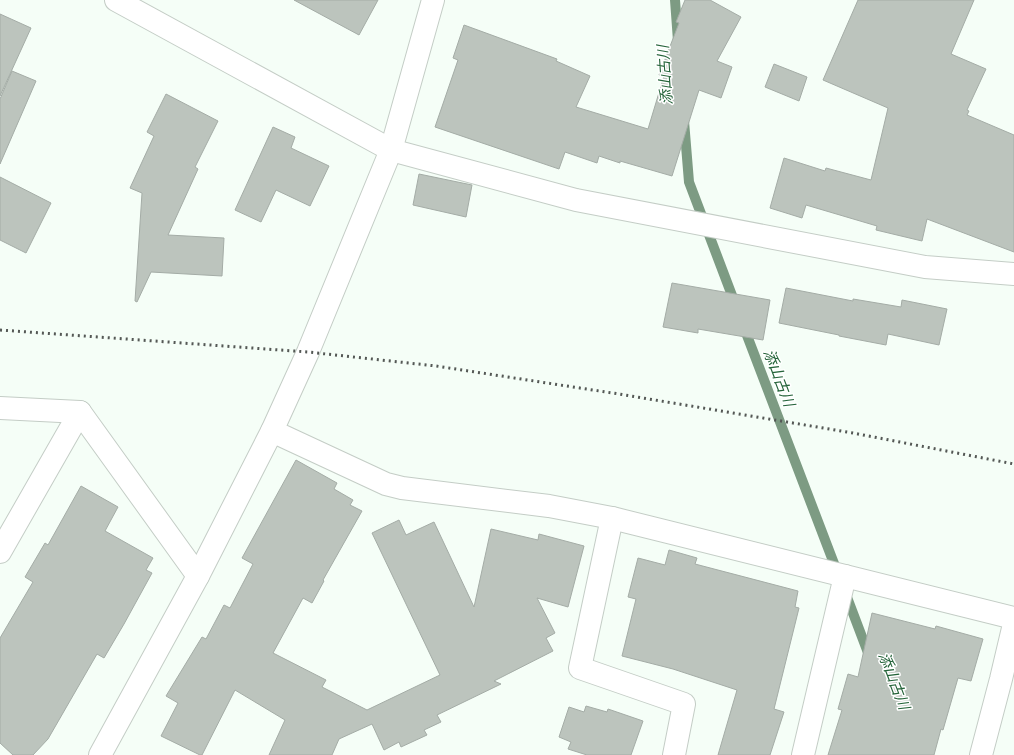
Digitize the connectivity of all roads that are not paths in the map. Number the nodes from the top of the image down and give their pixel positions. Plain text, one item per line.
1 (116, 0) edge
2 (433, 0) edge
3 (391, 150) junction
4 (1014, 274) edge
5 (0, 408) edge
6 (80, 412) junction
7 (272, 430) junction
8 (612, 518) junction
9 (0, 552) edge
10 (198, 576) junction
11 (845, 576) junction
12 (1014, 618) edge
13 (1014, 624) edge
14 (1008, 681) edge
15 (100, 755) edge
16 (674, 755) edge
17 (803, 755) edge
18 (981, 755) edge

1 - 3 street
2 - 3 street
3 - 4 street
3 - 7 street
5 - 6 street
6 - 9 street
6 - 10 street
7 - 8 street
7 - 10 street
8 - 11 street
8 - 16 street
10 - 15 street
11 - 12 street
11 - 17 street
13 - 14 street
14 - 18 street

